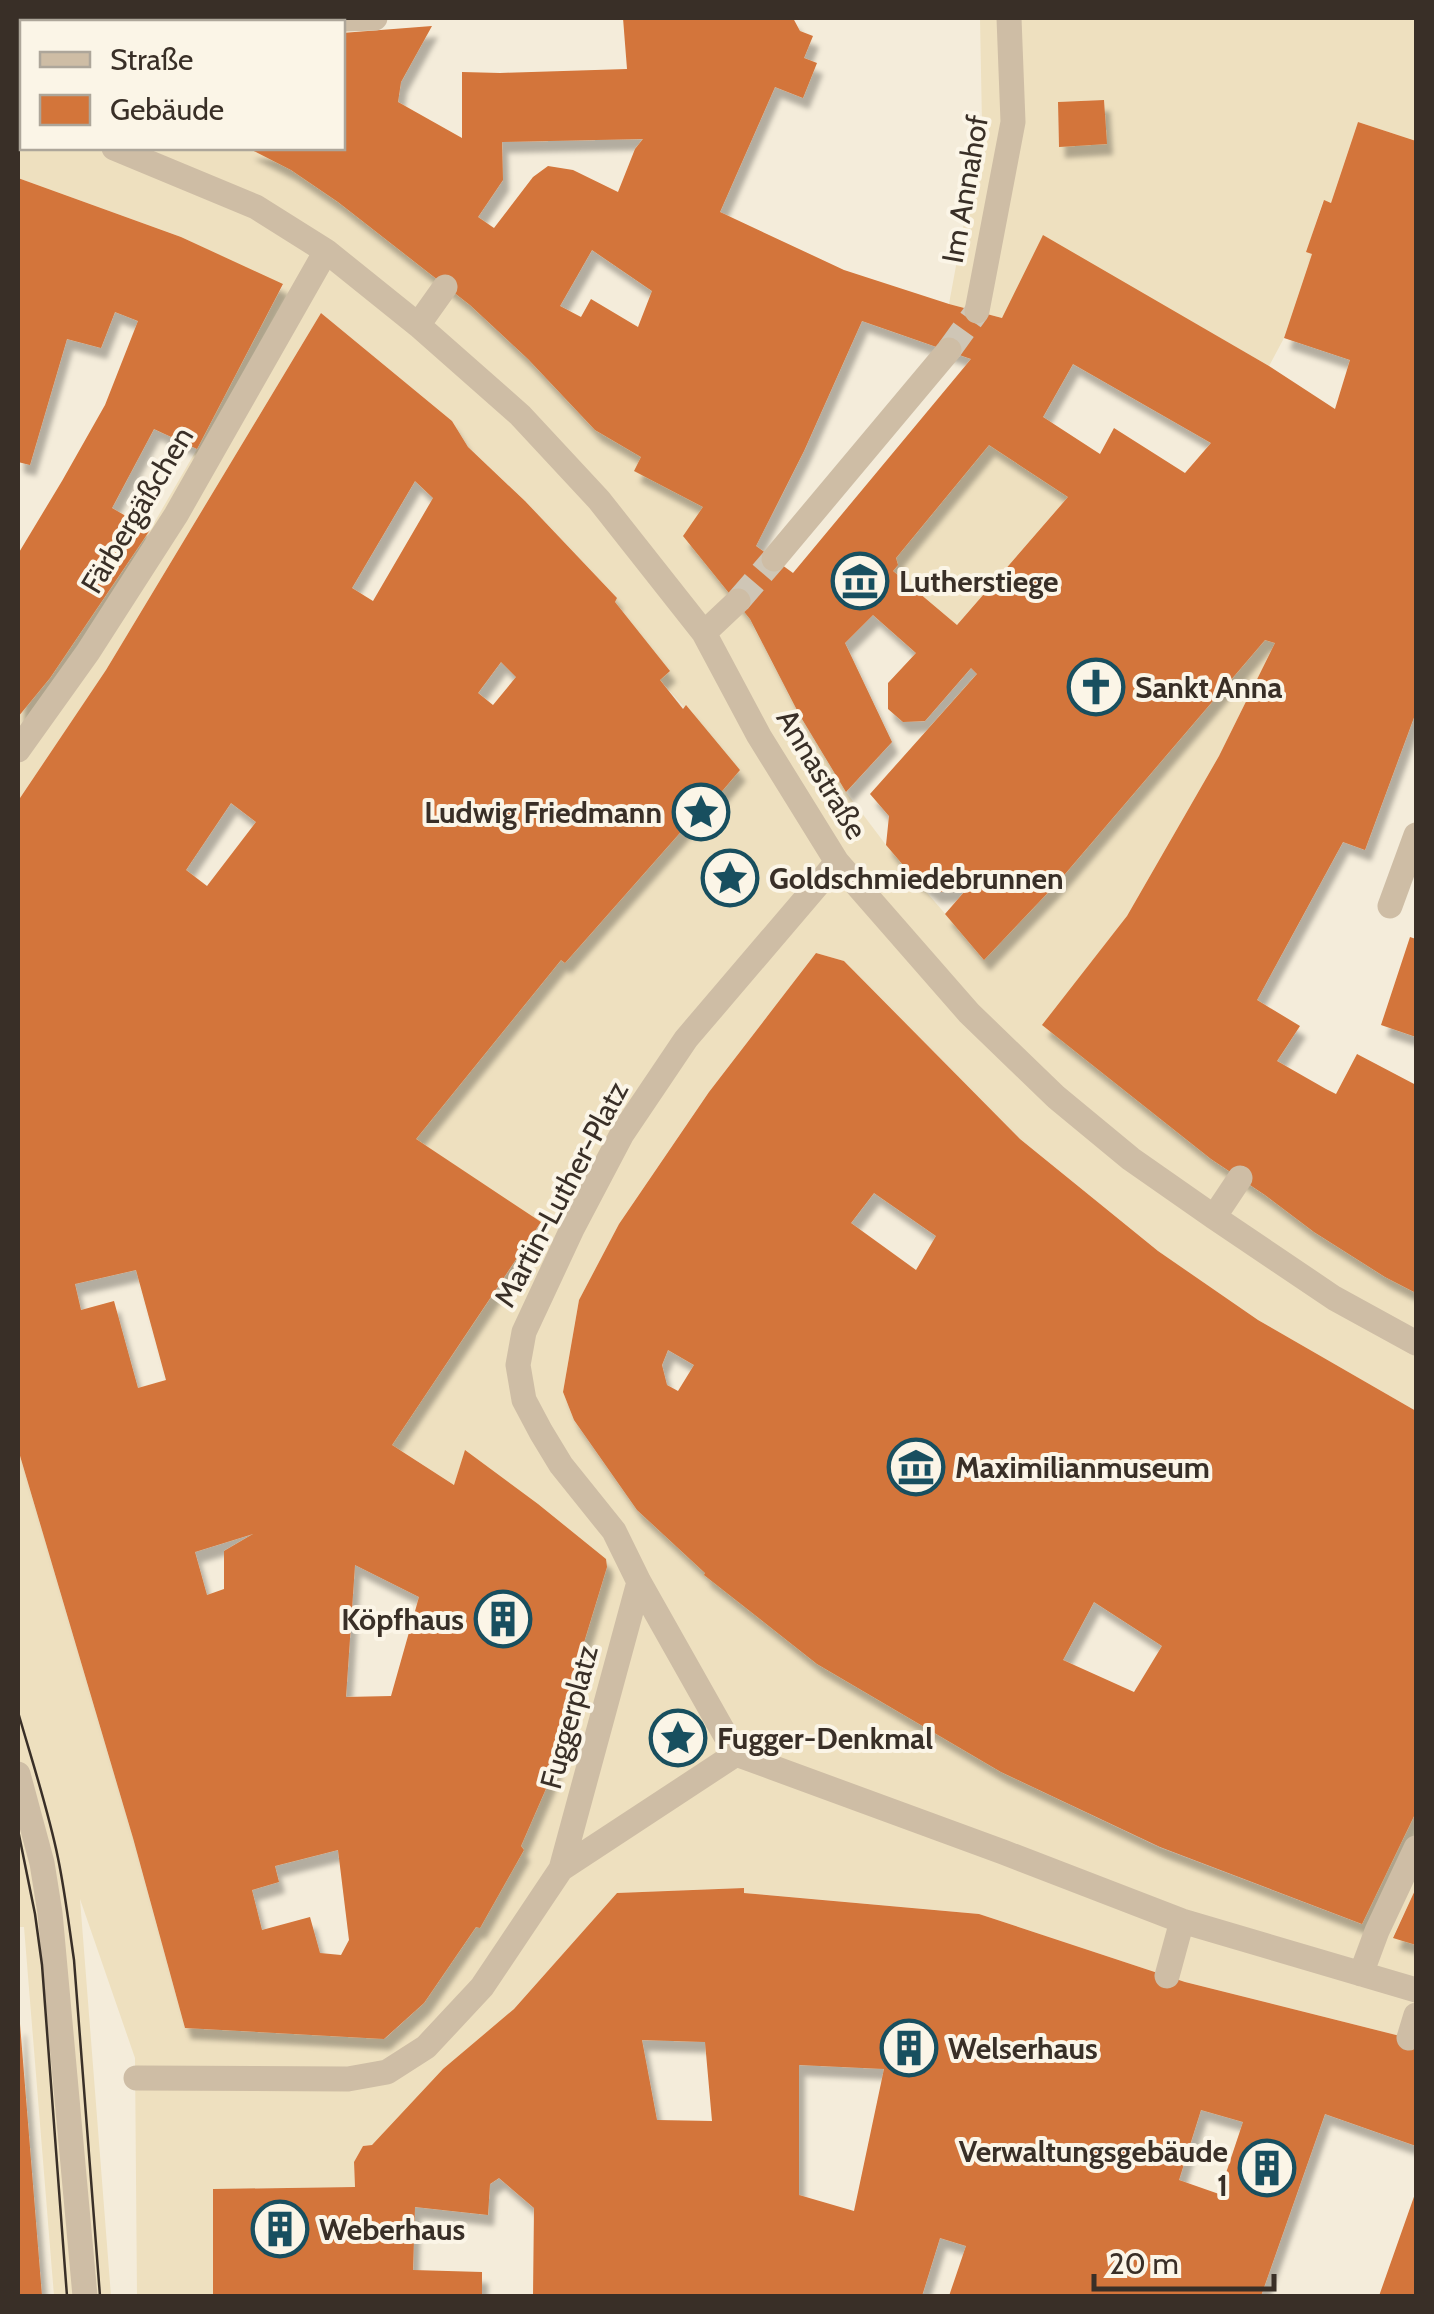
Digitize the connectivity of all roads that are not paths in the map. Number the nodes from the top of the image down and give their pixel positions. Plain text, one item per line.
1 (375, 18) edge
2 (1009, 18) edge
3 (321, 20) edge
4 (119, 150) edge
5 (185, 150) edge
6 (176, 172) junction
7 (326, 251) junction
8 (446, 287) dead end
9 (977, 312) tunnel mouth
10 (418, 324) junction
11 (949, 350) tunnel mouth
12 (774, 560) tunnel mouth
13 (738, 601) tunnel mouth
14 (704, 633) junction
15 (18, 750) edge
16 (1416, 834) edge
17 (836, 862) junction
18 (1390, 906) dead end
19 (1240, 1178) dead end
20 (1214, 1218) junction
21 (1416, 1344) edge
22 (639, 1582) junction
23 (736, 1754) junction
24 (18, 1774) edge
25 (1416, 1848) edge
26 (561, 1869) junction
27 (1182, 1921) junction
28 (1361, 1974) junction
29 (1167, 1976) dead end
30 (1416, 1990) edge
31 (136, 2078) dead end
32 (85, 2296) edge

1 - 3 street
2 - 9 street, Im Annahof
4 - 6 street, Annastraße
5 - 6 street
6 - 7 street, Annastraße
7 - 10 street, Annastraße
7 - 15 street, Färbergäßchen
8 - 10 street
10 - 14 street, Annastraße
11 - 12 street
13 - 14 street
14 - 17 street, Annastraße
16 - 18 street
17 - 20 street, Annastraße
17 - 22 street, Martin-Luther-Platz
19 - 20 street
20 - 21 street, Annastraße
22 - 23 street
22 - 26 street, Fuggerplatz
23 - 26 street, Fuggerplatz
23 - 27 street
24 - 32 street
25 - 28 street
26 - 31 street, Fuggerplatz
27 - 28 street
27 - 29 street
28 - 30 street

